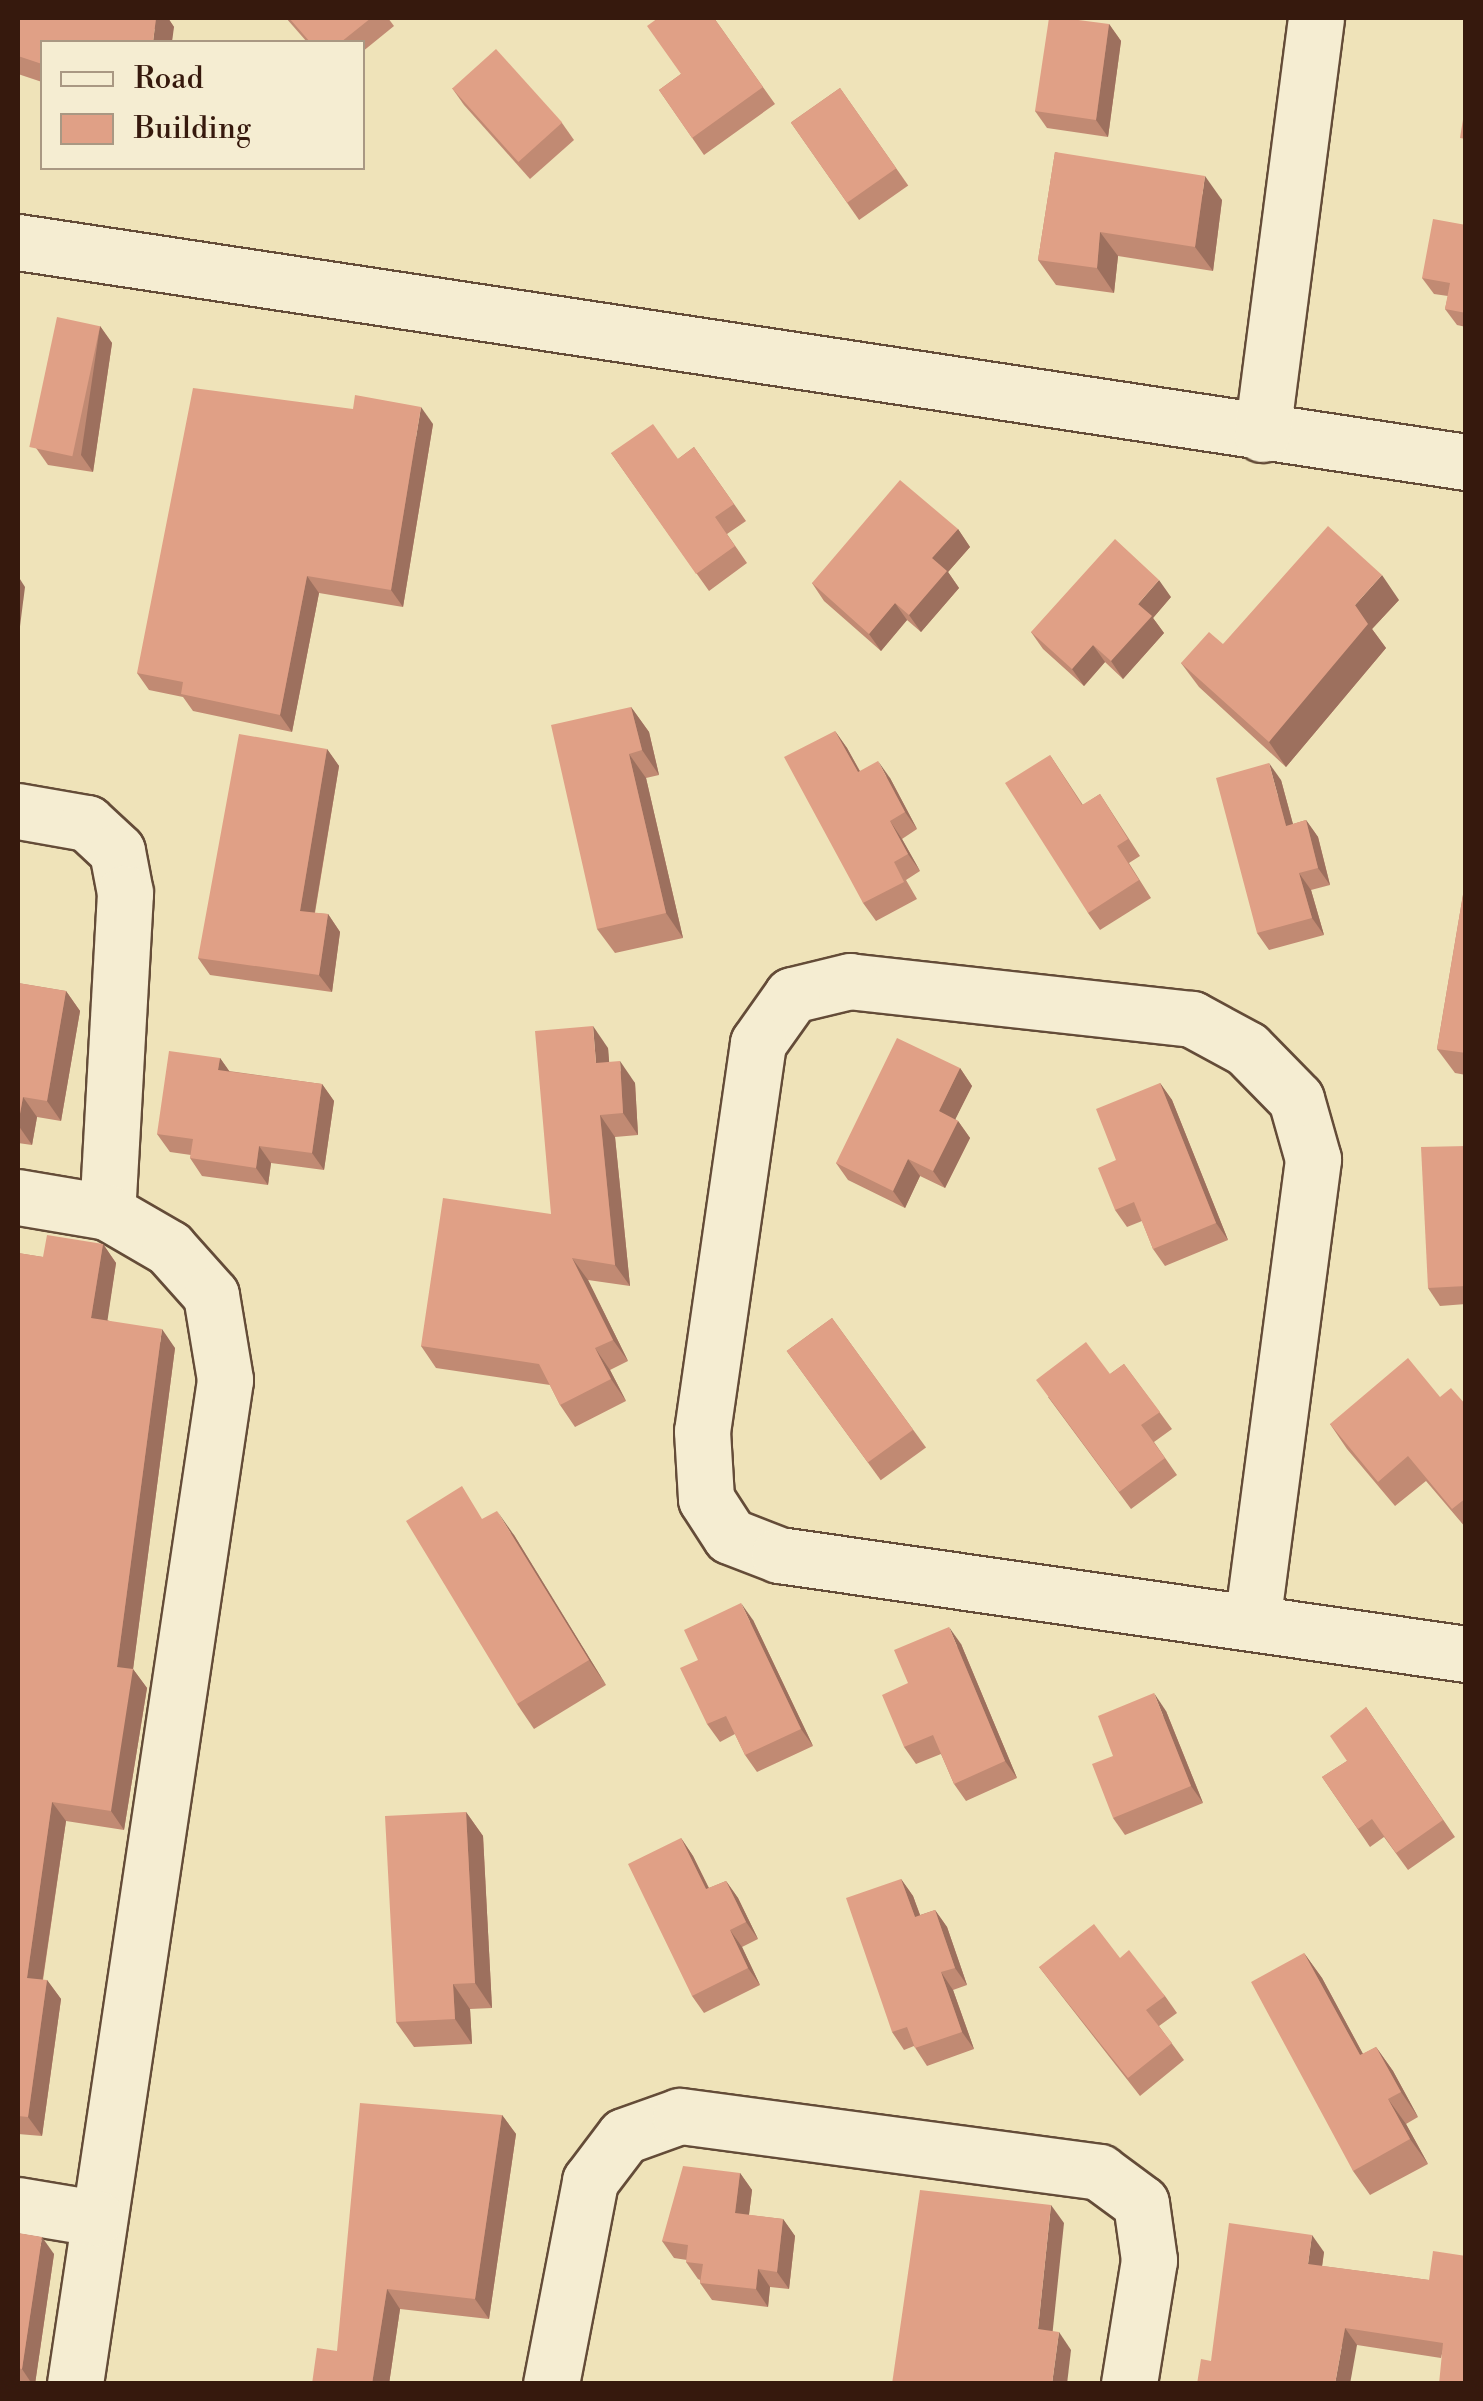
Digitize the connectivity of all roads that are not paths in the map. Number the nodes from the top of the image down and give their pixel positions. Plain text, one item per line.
1 (1316, 18) edge
2 (18, 242) edge
3 (1262, 434) junction
4 (1466, 462) edge
5 (18, 811) edge
6 (18, 1197) edge
7 (107, 1212) junction
8 (1252, 1623) junction
9 (1466, 1654) edge
10 (18, 2205) edge
11 (96, 2218) junction
12 (74, 2384) edge
13 (550, 2384) edge
14 (1129, 2384) edge

1 - 3 street
2 - 3 street
3 - 4 street
5 - 7 street
6 - 7 street
7 - 11 street
8 - 8 street
8 - 9 street
10 - 11 street
11 - 12 street
13 - 14 street

